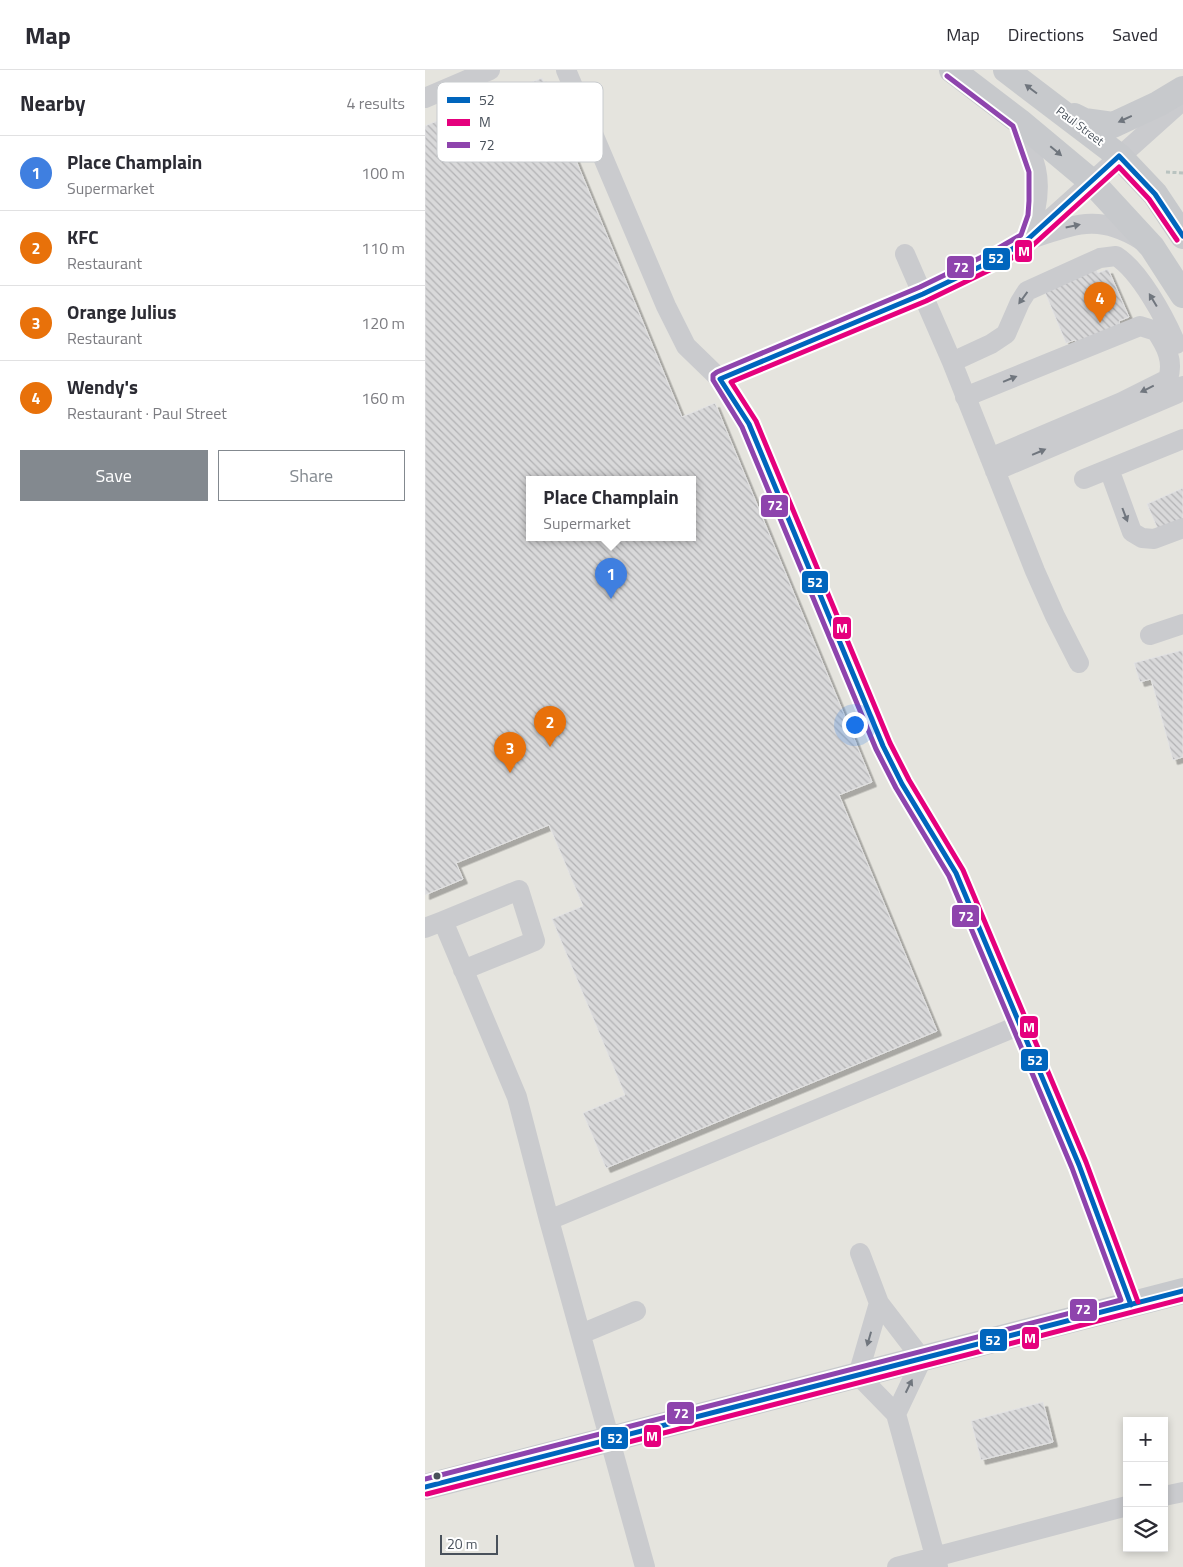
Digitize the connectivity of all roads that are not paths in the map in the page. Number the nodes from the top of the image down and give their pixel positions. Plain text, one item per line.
1 (490, 70) edge
2 (566, 70) edge
3 (952, 70) edge
4 (1006, 70) edge
5 (462, 82) edge
6 (571, 82) edge
7 (1183, 89) edge
8 (437, 93) edge
9 (425, 98) edge
10 (1183, 100) edge
11 (1056, 108) junction
12 (1019, 121) junction
13 (1119, 156) junction
14 (603, 157) edge
15 (1092, 182) junction
16 (1183, 236) edge
17 (1027, 240) junction
18 (1152, 247) junction
19 (905, 254) dead end
20 (923, 294) junction
21 (1183, 295) edge
22 (1183, 359) edge
23 (952, 362) junction
24 (720, 379) junction
25 (1183, 386) edge
26 (965, 397) junction
27 (1183, 439) edge
28 (992, 464) junction
29 (1109, 469) junction
30 (1084, 479) dead end
31 (1183, 528) edge
32 (1183, 624) edge
33 (1150, 635) dead end
34 (1079, 663) dead end
35 (434, 925) edge
36 (463, 970) junction
37 (1020, 1025) junction
38 (549, 1220) junction
39 (860, 1253) dead end
40 (1183, 1291) edge
41 (879, 1303) junction
42 (1131, 1305) junction
43 (636, 1311) dead end
44 (581, 1334) junction
45 (922, 1359) junction
46 (858, 1375) junction
47 (896, 1414) junction
48 (610, 1439) junction
49 (425, 1487) edge
50 (1183, 1492) edge
51 (1168, 1495) edge
52 (1124, 1507) edge
53 (937, 1562) edge
54 (645, 1567) edge
55 (897, 1567) edge

1 - 5 street
2 - 6 street
3 - 12 main road
11 -> 4 main road, Paul Street
7 -> 11 main road
8 - 9 street
10 - 13 street
11 - 13 main road, Paul Street
12 -> 15 main road
12 - 17 street
13 - 15 street
13 - 16 main road, Paul Street
14 - 24 street
15 - 17 street
15 - 18 main road
17 -> 18 street
17 - 20 street
18 - 21 main road
19 - 20 street
20 - 23 street
20 - 24 street
22 -> 23 street
23 - 26 street
24 - 37 street
28 -> 25 street
26 - 28 street
26 -> 28 street
27 - 29 street
28 - 34 street
29 - 30 street
29 -> 31 street
32 - 33 street
35 - 36 street
35 - 36 street
36 - 38 street
37 - 38 street
37 - 42 street
38 - 44 street
39 - 41 street
40 - 42 main road
41 - 45 street
41 -> 46 street
42 - 45 main road
43 - 44 street
44 - 48 street
45 - 46 main road
47 -> 45 street
46 - 47 street
46 - 48 main road
47 - 53 street
48 - 49 main road
48 - 54 street
50 - 51 street
52 - 53 street
53 - 55 street

